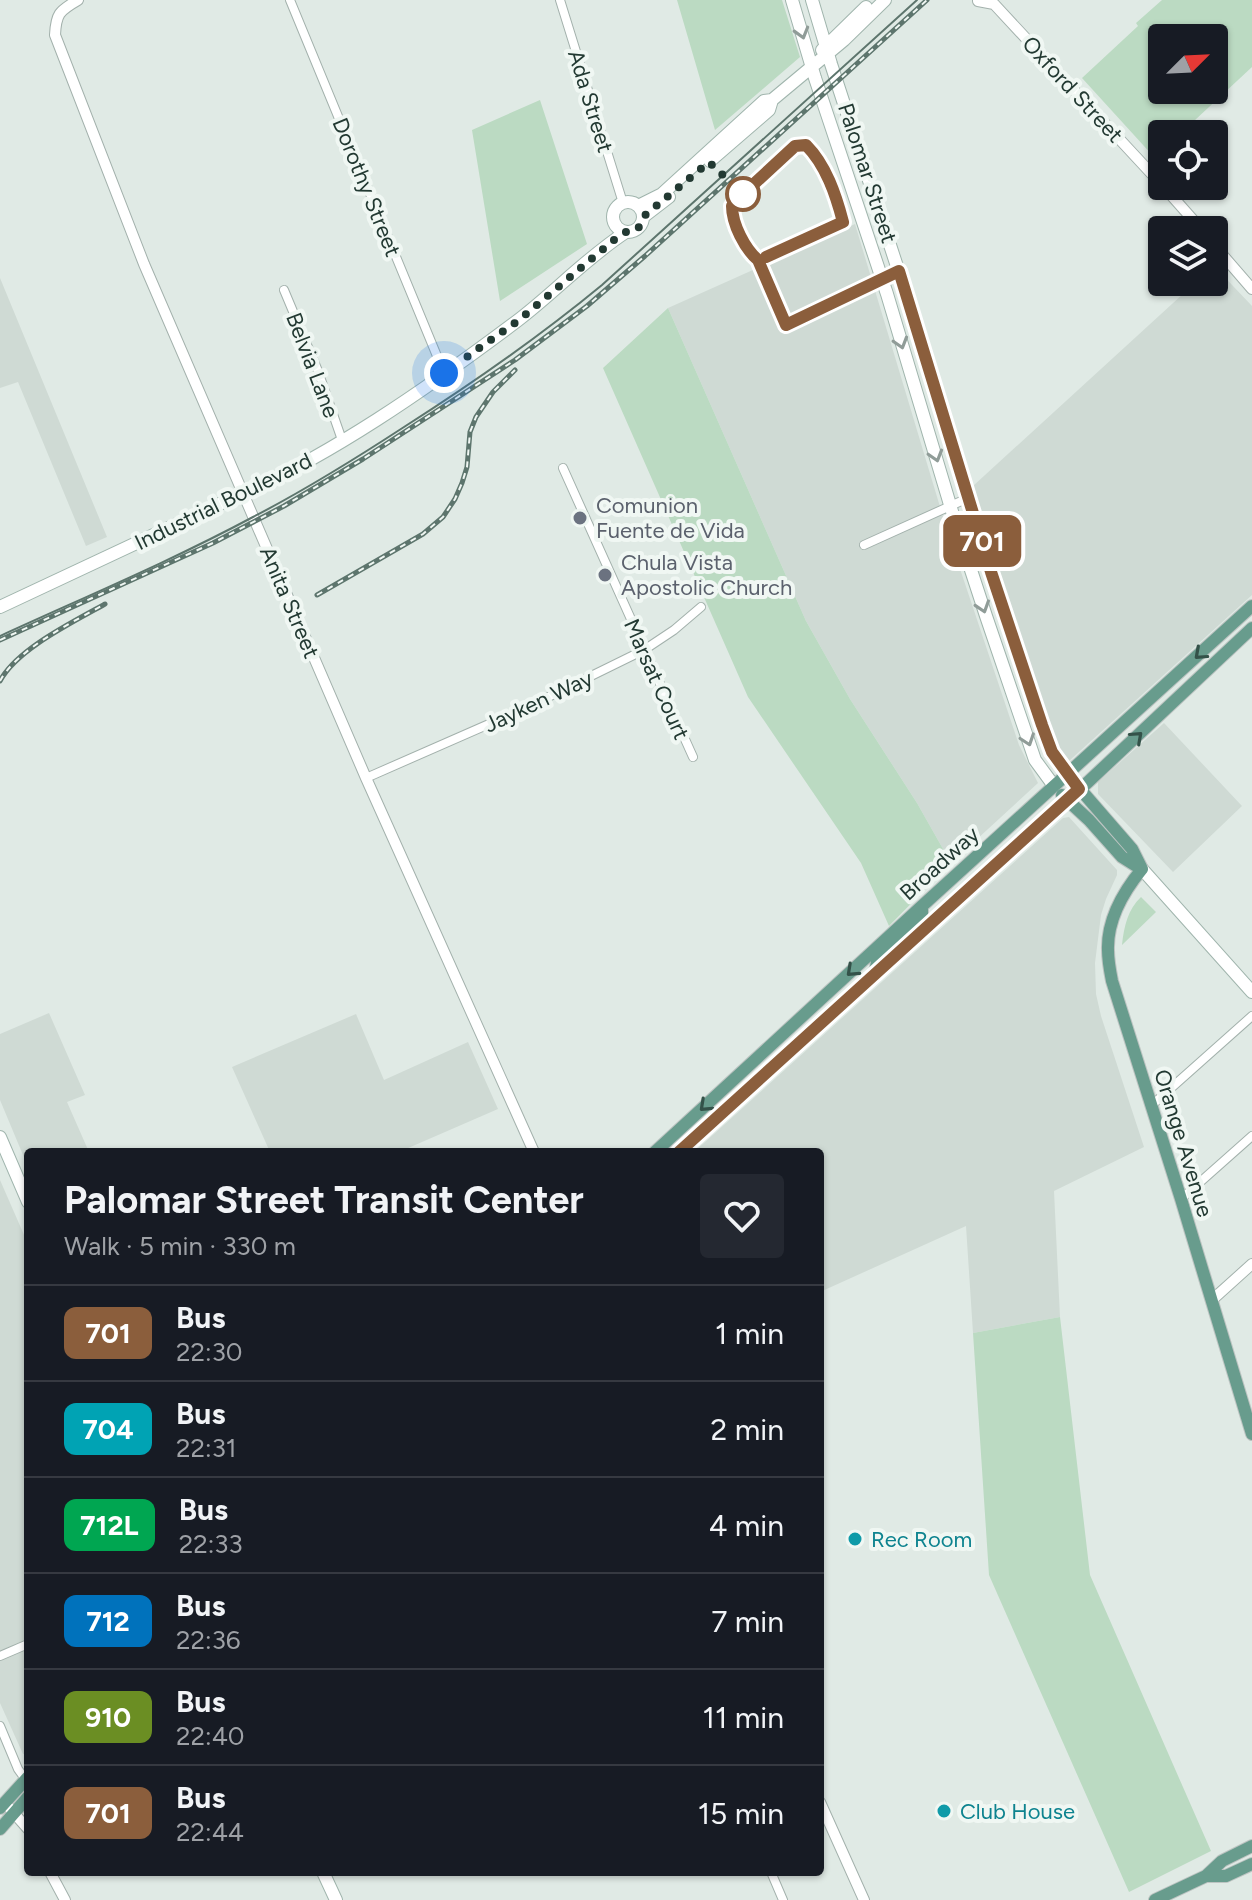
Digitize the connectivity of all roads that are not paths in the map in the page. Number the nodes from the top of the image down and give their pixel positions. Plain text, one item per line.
1 (78, 0) edge
2 (290, 0) edge
3 (560, 0) edge
4 (792, 0) edge
5 (812, 0) edge
6 (874, 0) edge
7 (885, 0) edge
8 (978, 1) edge
9 (826, 50) junction
10 (812, 66) junction
11 (1148, 171) edge
12 (1175, 200) edge
13 (623, 203) junction
14 (641, 211) junction
15 (1189, 216) edge
16 (614, 223) junction
17 (626, 232) junction
18 (588, 261) junction
19 (1228, 261) edge
20 (899, 271) junction
21 (882, 279) junction
22 (1252, 289) edge
23 (284, 290) dead end
24 (786, 325) dead end
25 (444, 373) junction
26 (342, 440) junction
27 (563, 468) dead end
28 (244, 494) junction
29 (968, 498) junction
30 (951, 506) junction
31 (864, 545) dead end
32 (1252, 606) edge
33 (0, 607) edge
34 (701, 607) dead end
35 (1229, 627) junction
36 (1252, 628) edge
37 (1240, 639) junction
38 (644, 650) junction
39 (693, 757) dead end
40 (1067, 774) junction
41 (366, 778) junction
42 (1054, 786) junction
43 (1079, 789) junction
44 (1067, 800) junction
45 (1142, 869) junction
46 (922, 906) junction
47 (890, 936) junction
48 (907, 946) junction
49 (874, 975) junction
50 (1252, 992) edge
51 (1252, 1016) edge
52 (755, 1060) junction
53 (766, 1073) junction
54 (1152, 1105) junction
55 (1252, 1136) edge
56 (0, 1137) edge
57 (532, 1148) edge
58 (659, 1148) edge
59 (683, 1148) edge
60 (24, 1193) edge
61 (1181, 1199) junction
62 (1252, 1264) edge
63 (1212, 1300) junction
64 (1248, 1403) edge
65 (1252, 1434) edge
66 (24, 1646) edge
67 (0, 1656) edge
68 (0, 1726) edge
69 (24, 1776) edge
70 (24, 1784) edge
71 (7, 1808) edge
72 (824, 1811) edge
73 (24, 1825) edge
74 (0, 1829) edge
75 (1252, 1846) edge
76 (1252, 1864) edge
77 (52, 1876) edge
78 (325, 1876) edge
79 (773, 1876) edge
80 (1206, 1876) junction
81 (65, 1900) edge
82 (336, 1900) edge
83 (783, 1900) edge
84 (864, 1900) edge
85 (1155, 1900) edge

1 - 28 street, Anita Street
2 - 25 street, Dorothy Street
3 - 13 street, Ada Street
4 -> 10 main road, Palomar Street
5 - 9 main road, Palomar Street
6 - 9 main road, Industrial Boulevard
7 - 9 main road, Industrial Boulevard
8 - 11 street, Oxford Street
9 - 10 main road, Industrial Boulevard
9 - 20 main road, Palomar Street
10 - 14 main road, Industrial Boulevard
10 - 21 main road, Palomar Street
12 - 15 street, Oxford Street
13 - 14 main road
13 - 16 main road, Industrial Boulevard
14 - 17 main road, Industrial Boulevard
16 - 17 main road
16 - 18 main road, Industrial Boulevard
17 - 18 main road, Industrial Boulevard
18 - 25 main road, Industrial Boulevard
19 - 22 street
20 - 21 street
20 - 29 main road, Palomar Street
21 - 24 street
21 -> 30 main road, Palomar Street
23 - 26 street, Belvia Lane
25 - 26 main road, Industrial Boulevard
26 - 28 main road, Industrial Boulevard
27 - 38 street, Marsat Court
28 - 33 main road, Industrial Boulevard
28 - 41 street, Anita Street
29 - 30 street
29 - 40 main road, Palomar Street
30 - 31 street
30 -> 42 main road, Palomar Street
32 - 35 main road, Broadway
34 - 38 street, Jayken Way
35 - 37 main road
35 -> 40 main road, Broadway
36 - 37 main road, Broadway
43 -> 37 main road, Broadway
38 - 39 street, Marsat Court
38 - 41 street, Jayken Way
40 - 42 main road, Broadway
40 - 43 main road, Palomar Street
41 - 57 street, Anita Street
42 - 44 main road, Palomar Street
42 - 46 main road, Broadway
43 - 44 main road, Broadway
43 - 45 main road, Palomar Street
44 - 45 main road, Palomar Street
44 - 48 main road, Broadway
45 - 50 main road, Palomar Street
45 - 54 main road, Orange Avenue
46 - 47 main road, Broadway
46 - 48 main road
47 - 49 main road
47 -> 52 main road, Broadway
48 - 49 main road, Broadway
49 - 53 main road, Broadway
51 - 54 street
52 - 53 main road
52 -> 58 main road, Broadway
53 - 59 main road, Broadway
54 - 61 main road, Orange Avenue
55 - 61 street
56 - 60 main road
61 - 63 main road, Orange Avenue
62 - 63 street
63 - 64 main road, Orange Avenue
64 - 65 main road, Orange Avenue
66 - 67 street
68 - 69 street
70 - 71 main road
71 - 73 street
71 - 74 main road
72 - 84 street
75 - 80 main road
76 - 80 main road
77 - 81 street
78 - 82 main road
79 - 83 street
80 - 85 main road

